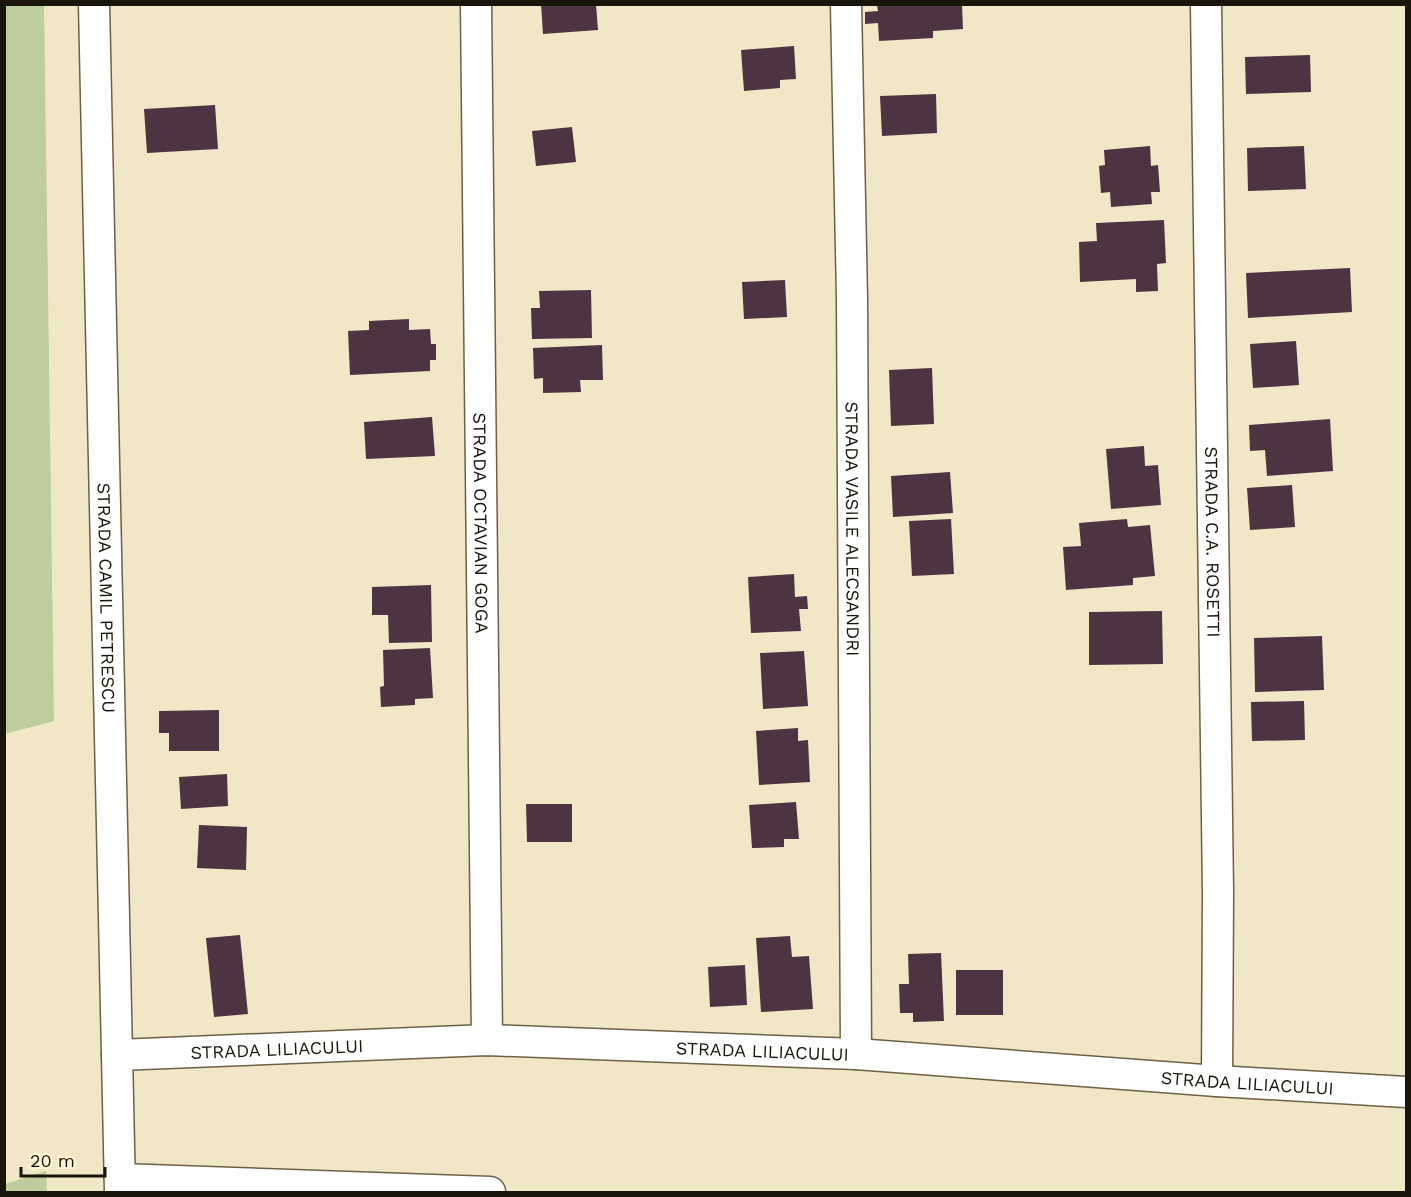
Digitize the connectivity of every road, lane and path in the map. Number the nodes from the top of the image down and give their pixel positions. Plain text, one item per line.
1 (94, 4) edge
2 (476, 4) edge
3 (846, 4) edge
4 (1206, 4) edge
5 (487, 1040) junction
6 (856, 1054) junction
7 (117, 1055) junction
8 (1217, 1082) junction
9 (1407, 1092) edge
10 (120, 1186) edge
11 (490, 1192) edge

1 - 7 street, STRADA CAMIL PETRESCU
2 - 5 street, STRADA OCTAVIAN GOGA
3 - 6 street, STRADA VASILE ALECSANDRI
4 - 8 street, STRADA C.A. ROSETTI
5 - 6 street, STRADA LILIACULUI
5 - 7 street, STRADA LILIACULUI
6 - 8 street, STRADA LILIACULUI
7 - 10 street, STRADA CAMIL PETRESCU
8 - 9 street, STRADA LILIACULUI
10 - 11 street

